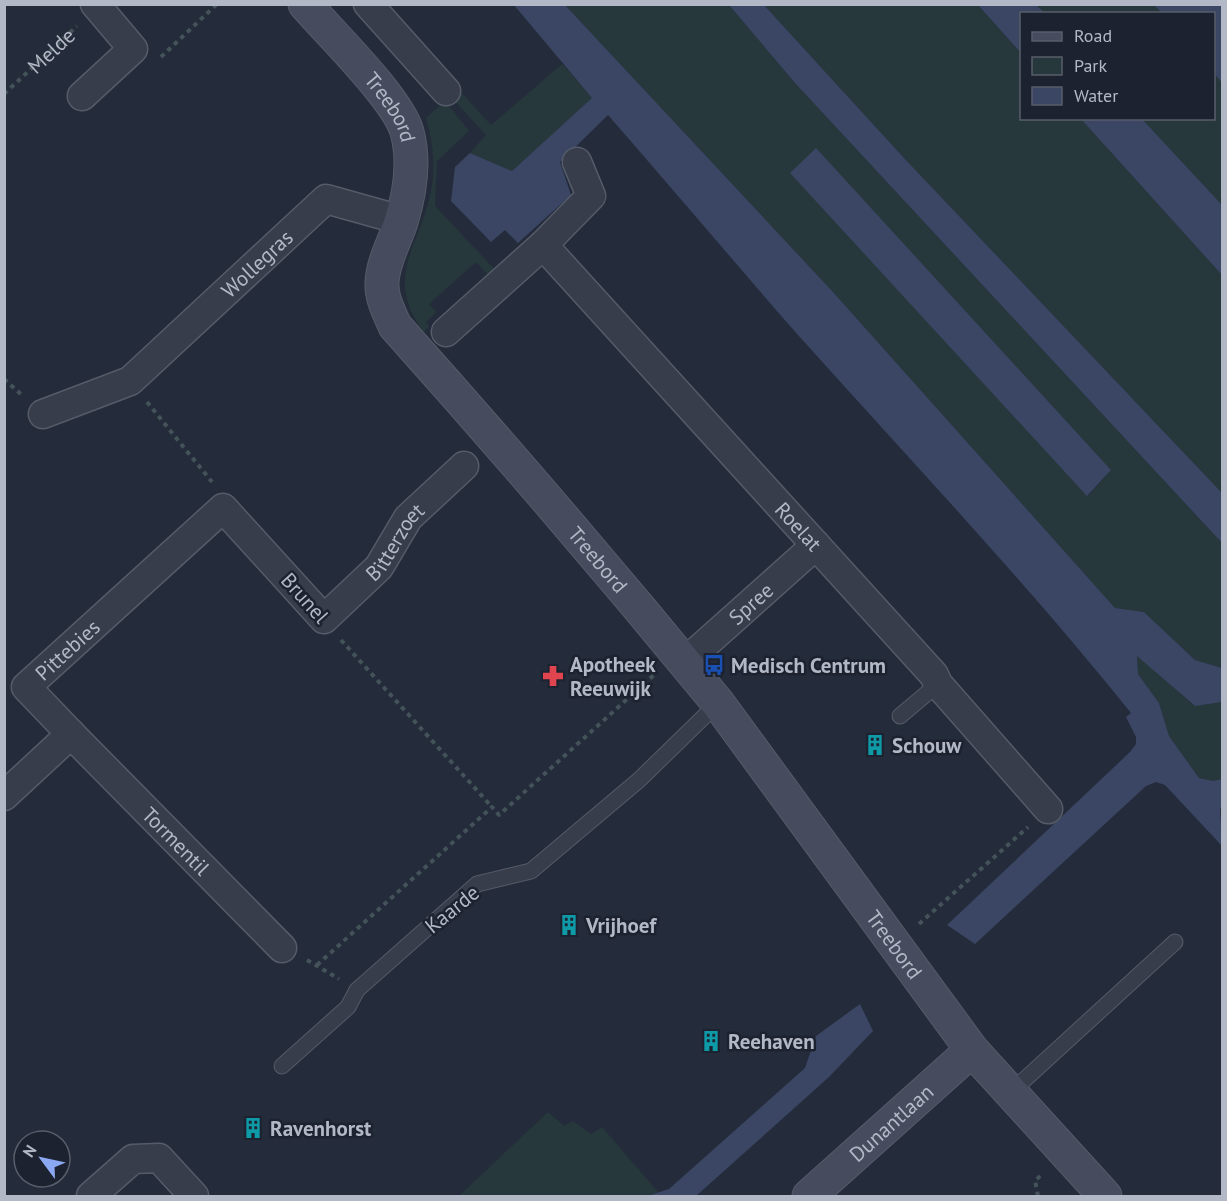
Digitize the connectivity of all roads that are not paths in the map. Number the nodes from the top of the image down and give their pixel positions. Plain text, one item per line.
1 (305, 4) edge
2 (368, 4) edge
3 (96, 6) edge
4 (446, 91) dead end
5 (82, 96) dead end
6 (577, 162) dead end
7 (401, 220) junction
8 (543, 244) junction
9 (446, 332) dead end
10 (43, 414) dead end
11 (464, 466) dead end
12 (223, 508) joint
13 (816, 545) junction
14 (324, 619) joint
15 (681, 658) junction
16 (938, 684) junction
17 (718, 703) junction
18 (900, 716) dead end
19 (71, 734) junction
20 (4, 796) edge
21 (1048, 809) road end
22 (1175, 942) dead end
23 (282, 948) dead end
24 (972, 1050) junction
25 (282, 1066) dead end
26 (1011, 1092) junction
27 (92, 1197) edge
28 (194, 1197) edge
29 (809, 1197) edge
30 (1105, 1197) edge

1 - 7 street, Treebord
2 - 4 street
3 - 5 street
6 - 8 street
7 - 10 street, Wollegras
7 - 15 street, Treebord
8 - 9 street
8 - 13 street, Roelat
11 - 14 street, Bitterzoet
12 - 14 street, Brunel
12 - 19 street, Pittebies
13 - 15 street, Spree
13 - 16 street, Roelat
15 - 17 street, Treebord
16 - 18 lane
16 - 21 street, Roelat
17 - 24 street, Treebord
17 - 25 lane, Kaarde
19 - 20 street
19 - 23 street, Tormentil
22 - 26 lane
24 - 26 street, Treebord
24 - 29 street, Dunantlaan
26 - 30 street, Treebord
27 - 28 street

